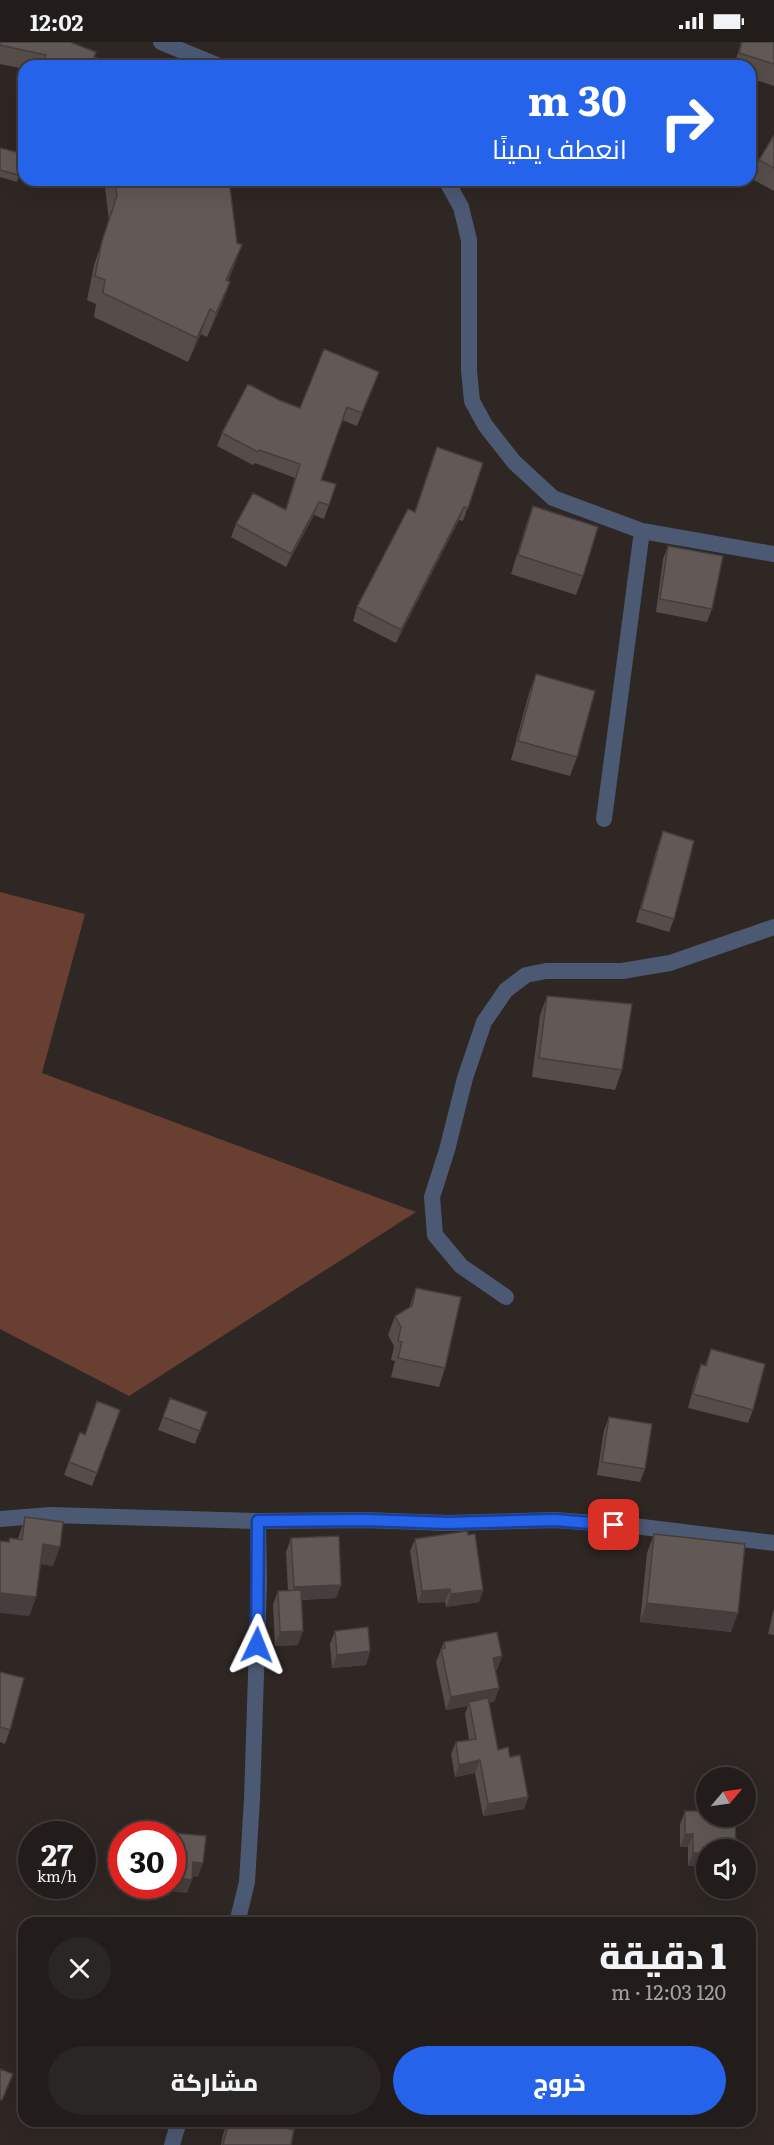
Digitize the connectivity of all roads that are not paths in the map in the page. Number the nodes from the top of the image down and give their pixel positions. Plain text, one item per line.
1 (161, 42) edge
2 (204, 60) edge
3 (449, 186) edge
4 (642, 531) junction
5 (774, 554) edge
6 (604, 819) dead end
7 (774, 927) edge
8 (506, 1298) dead end
9 (0, 1520) edge
10 (258, 1521) junction
11 (774, 1543) edge
12 (238, 1917) edge
13 (177, 2127) edge
14 (172, 2145) edge

1 - 2 street
3 - 4 street
4 - 5 street
4 - 6 street
7 - 8 street
9 - 10 street
10 - 11 street
10 - 12 street
13 - 14 street

